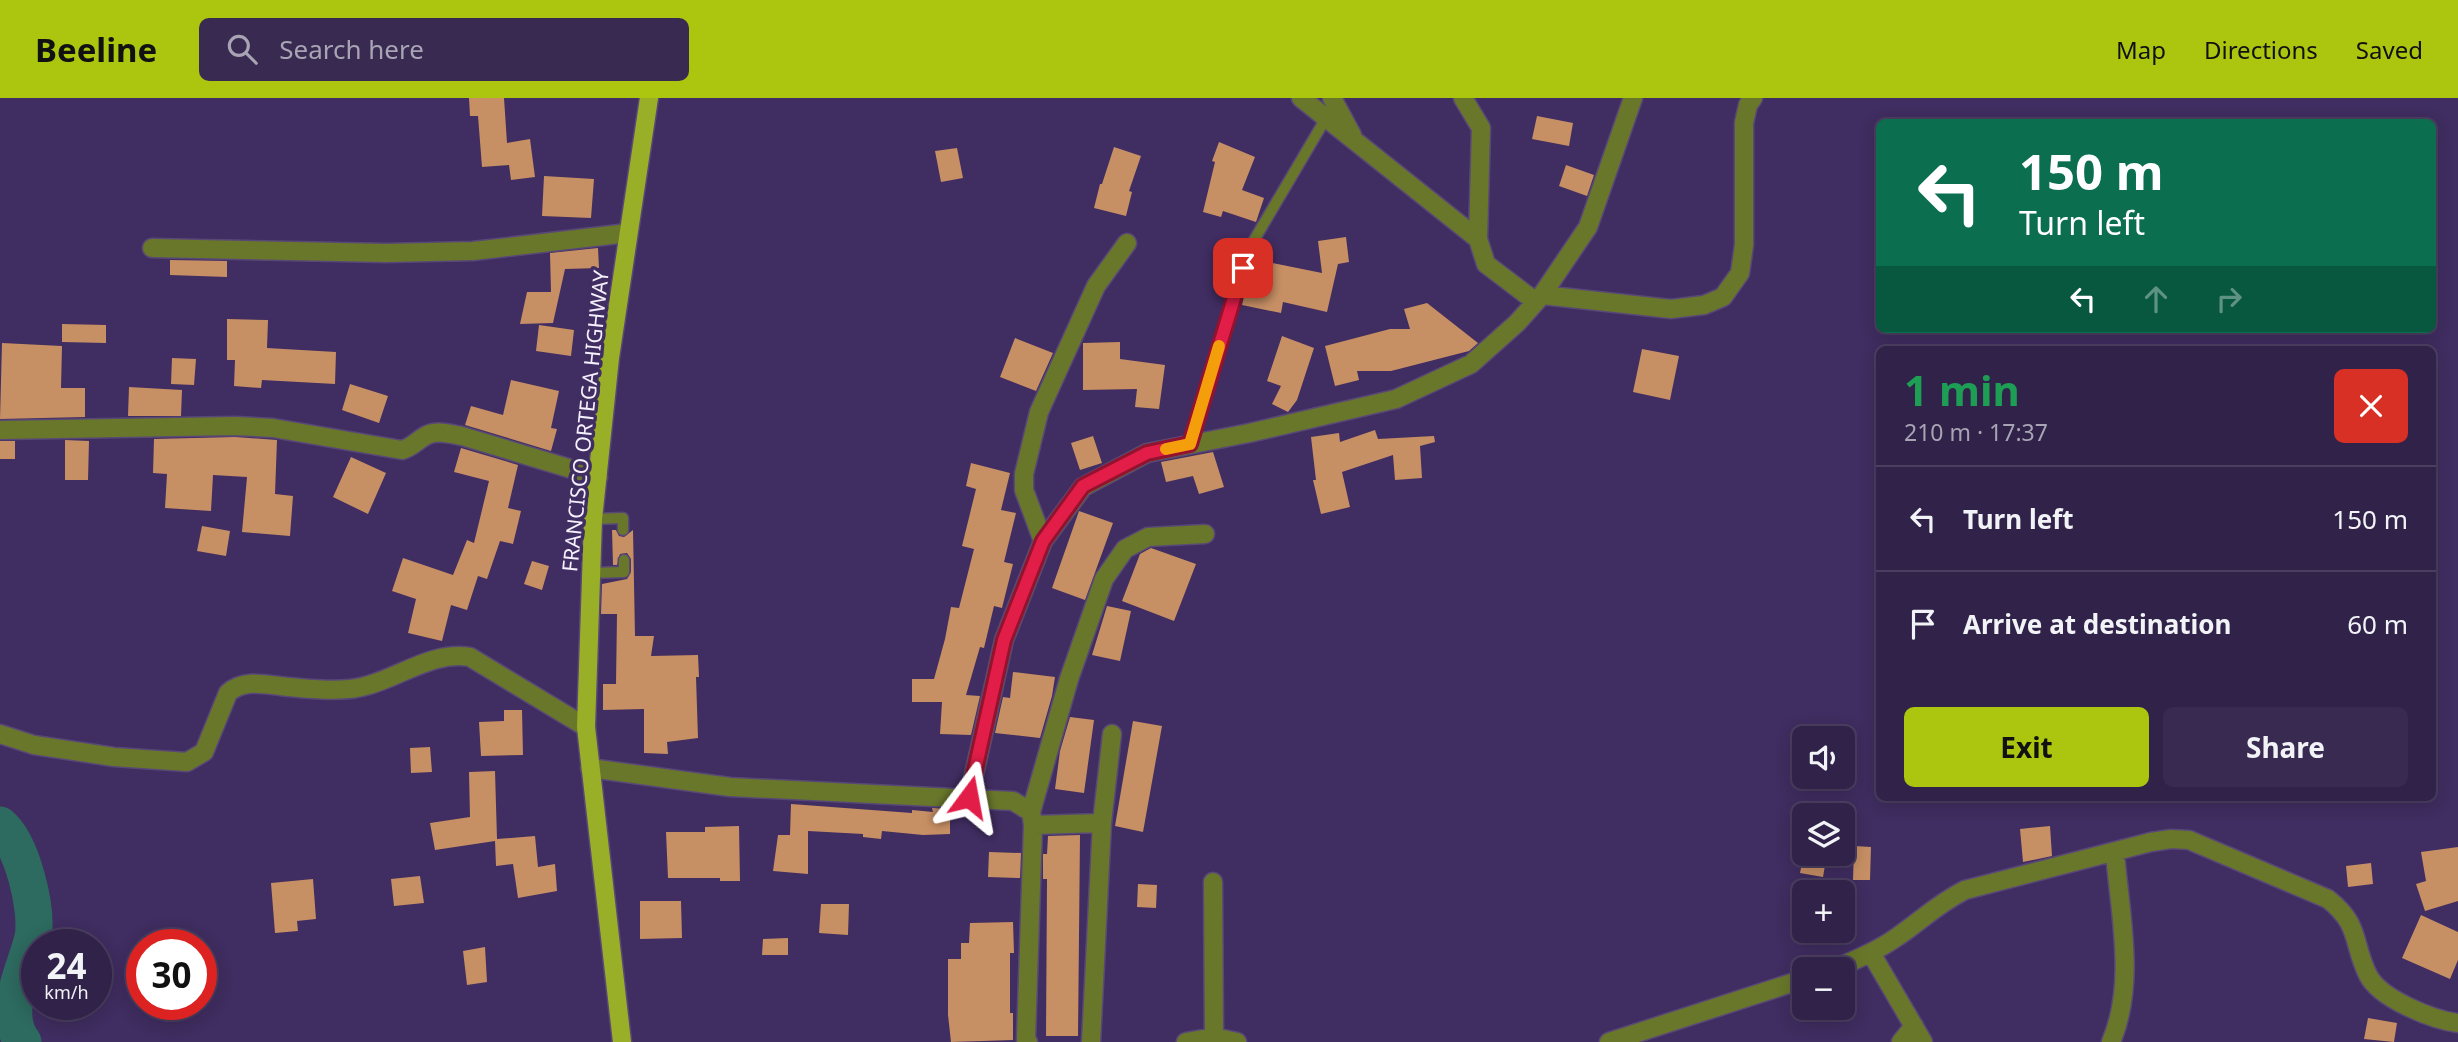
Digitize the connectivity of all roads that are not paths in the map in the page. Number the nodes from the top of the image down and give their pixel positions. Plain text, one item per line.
1 (649, 98) edge
2 (1301, 98) edge
3 (1332, 98) edge
4 (1463, 98) edge
5 (1633, 98) edge
6 (1753, 98) edge
7 (1325, 118) junction
8 (1356, 142) junction
9 (628, 233) junction
10 (1478, 239) junction
11 (1127, 243) dead end
12 (152, 248) dead end
13 (1539, 298) junction
14 (0, 430) edge
15 (1190, 444) junction
16 (598, 478) junction
17 (593, 519) junction
18 (623, 530) dead end
19 (1205, 534) dead end
20 (1043, 541) junction
21 (624, 560) dead end
22 (591, 573) junction
23 (586, 727) junction
24 (0, 734) edge
25 (1112, 734) dead end
26 (590, 768) junction
27 (969, 797) junction
28 (1032, 819) junction
29 (1102, 823) junction
30 (2115, 853) junction
31 (1213, 882) dead end
32 (1871, 953) junction
33 (1855, 960) edge
34 (1792, 983) edge
35 (2458, 1023) edge
36 (1914, 1026) junction
37 (1198, 1040) edge
38 (622, 1042) edge
39 (1028, 1042) edge
40 (1091, 1042) edge
41 (1237, 1042) edge
42 (1609, 1042) edge
43 (1901, 1042) edge
44 (1923, 1042) edge
45 (2111, 1042) edge

1 - 9 main road, FRANCISCO ORTEGA HIGHWAY
2 - 7 street
3 - 8 street
4 - 10 street
5 - 13 street
6 - 13 street
7 - 8 street
7 - 15 lane
8 - 10 street
9 - 12 street
9 - 16 main road, FRANCISCO ORTEGA HIGHWAY
10 - 13 street
11 - 20 street
13 - 15 street
14 - 16 street
15 - 20 street
16 - 17 main road, FRANCISCO ORTEGA HIGHWAY
17 - 18 lane
17 - 22 main road, FRANCISCO ORTEGA HIGHWAY
19 - 28 street
20 - 27 street
21 - 22 lane
22 - 23 main road, FRANCISCO ORTEGA HIGHWAY
23 - 24 street
23 - 26 main road, FRANCISCO ORTEGA HIGHWAY
25 - 29 street
26 - 27 street
26 - 38 main road, FRANCISCO ORTEGA HIGHWAY
27 - 28 street
28 - 29 street
28 - 39 street
29 - 40 street
30 - 32 street
30 - 35 street
30 - 45 street
31 - 37 street
32 - 33 street
32 - 36 street
34 - 42 street
36 - 43 street
36 - 44 street
37 - 41 street

